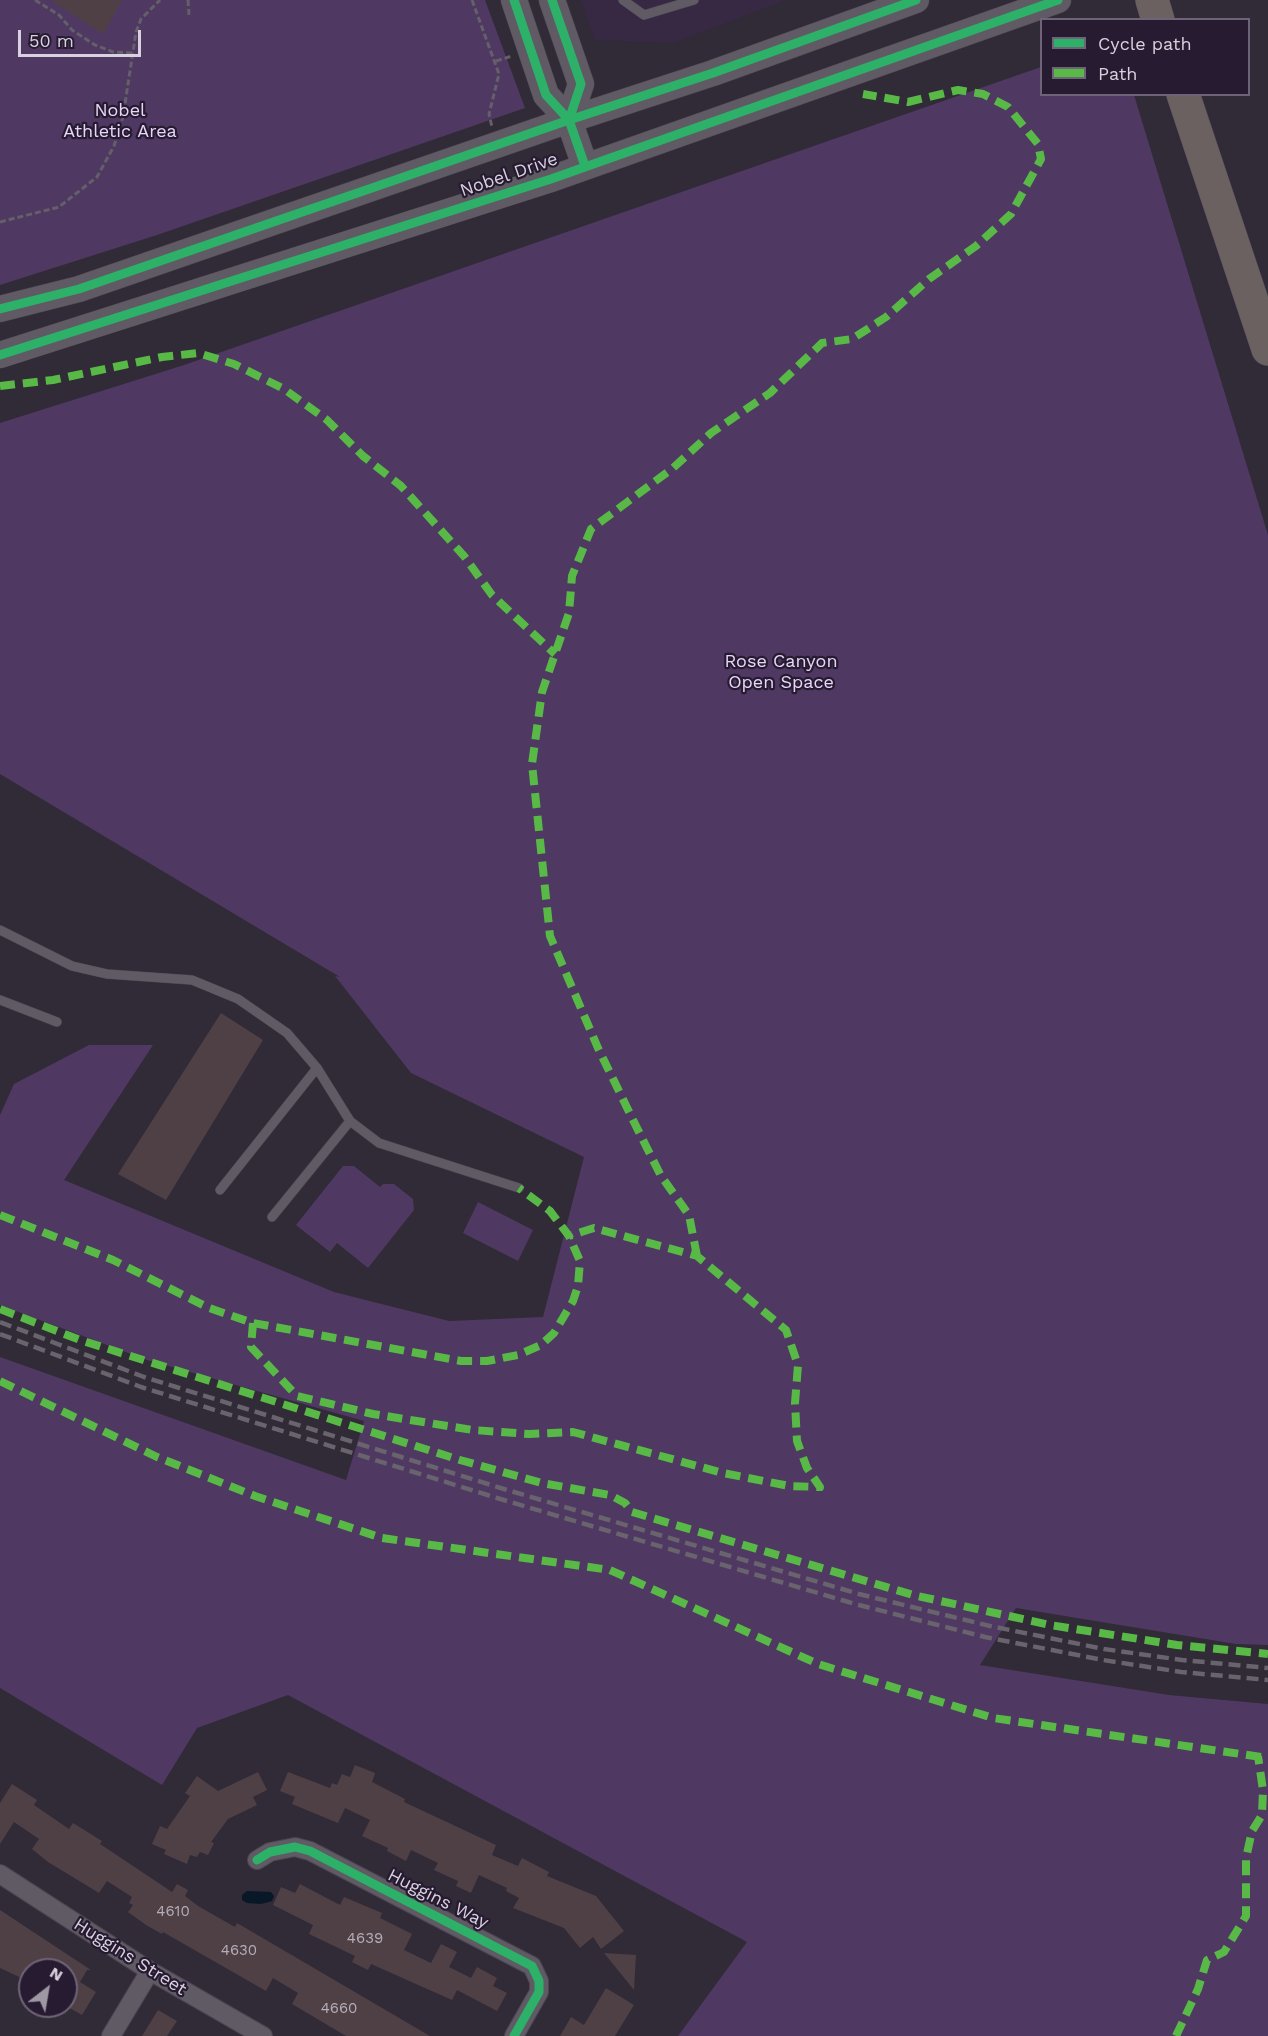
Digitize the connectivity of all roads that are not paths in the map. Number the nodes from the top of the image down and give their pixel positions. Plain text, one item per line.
1 (514, 0) edge
2 (552, 0) edge
3 (624, 0) edge
4 (694, 0) edge
5 (916, 0) edge
6 (1058, 0) edge
7 (1152, 0) edge
8 (1157, 18) edge
9 (1184, 96) edge
10 (569, 120) junction
11 (585, 166) junction
12 (0, 309) edge
13 (1268, 349) edge
14 (0, 355) edge
15 (0, 930) edge
16 (0, 1000) edge
17 (57, 1022) dead end
18 (317, 1068) junction
19 (350, 1121) junction
20 (519, 1188) dead end
21 (220, 1190) dead end
22 (272, 1217) dead end
23 (257, 1860) dead end
24 (0, 1874) edge
25 (150, 1971) junction
26 (111, 2036) edge
27 (263, 2036) edge
28 (514, 2036) edge

1 - 10 main road
2 - 10 main road
3 - 4 lane
5 - 10 main road, Nobel Drive
6 - 11 main road, Nobel Drive
7 - 8 highway
9 - 13 highway
10 - 11 main road
10 - 12 main road, Nobel Drive
11 - 14 main road, Nobel Drive
15 - 18 lane
16 - 17 lane
18 - 19 lane
18 - 21 lane
19 - 20 lane
19 - 22 lane
23 - 28 street, Huggins Way
24 - 25 street, Huggins Street
25 - 26 street
25 - 27 street, Huggins Street

